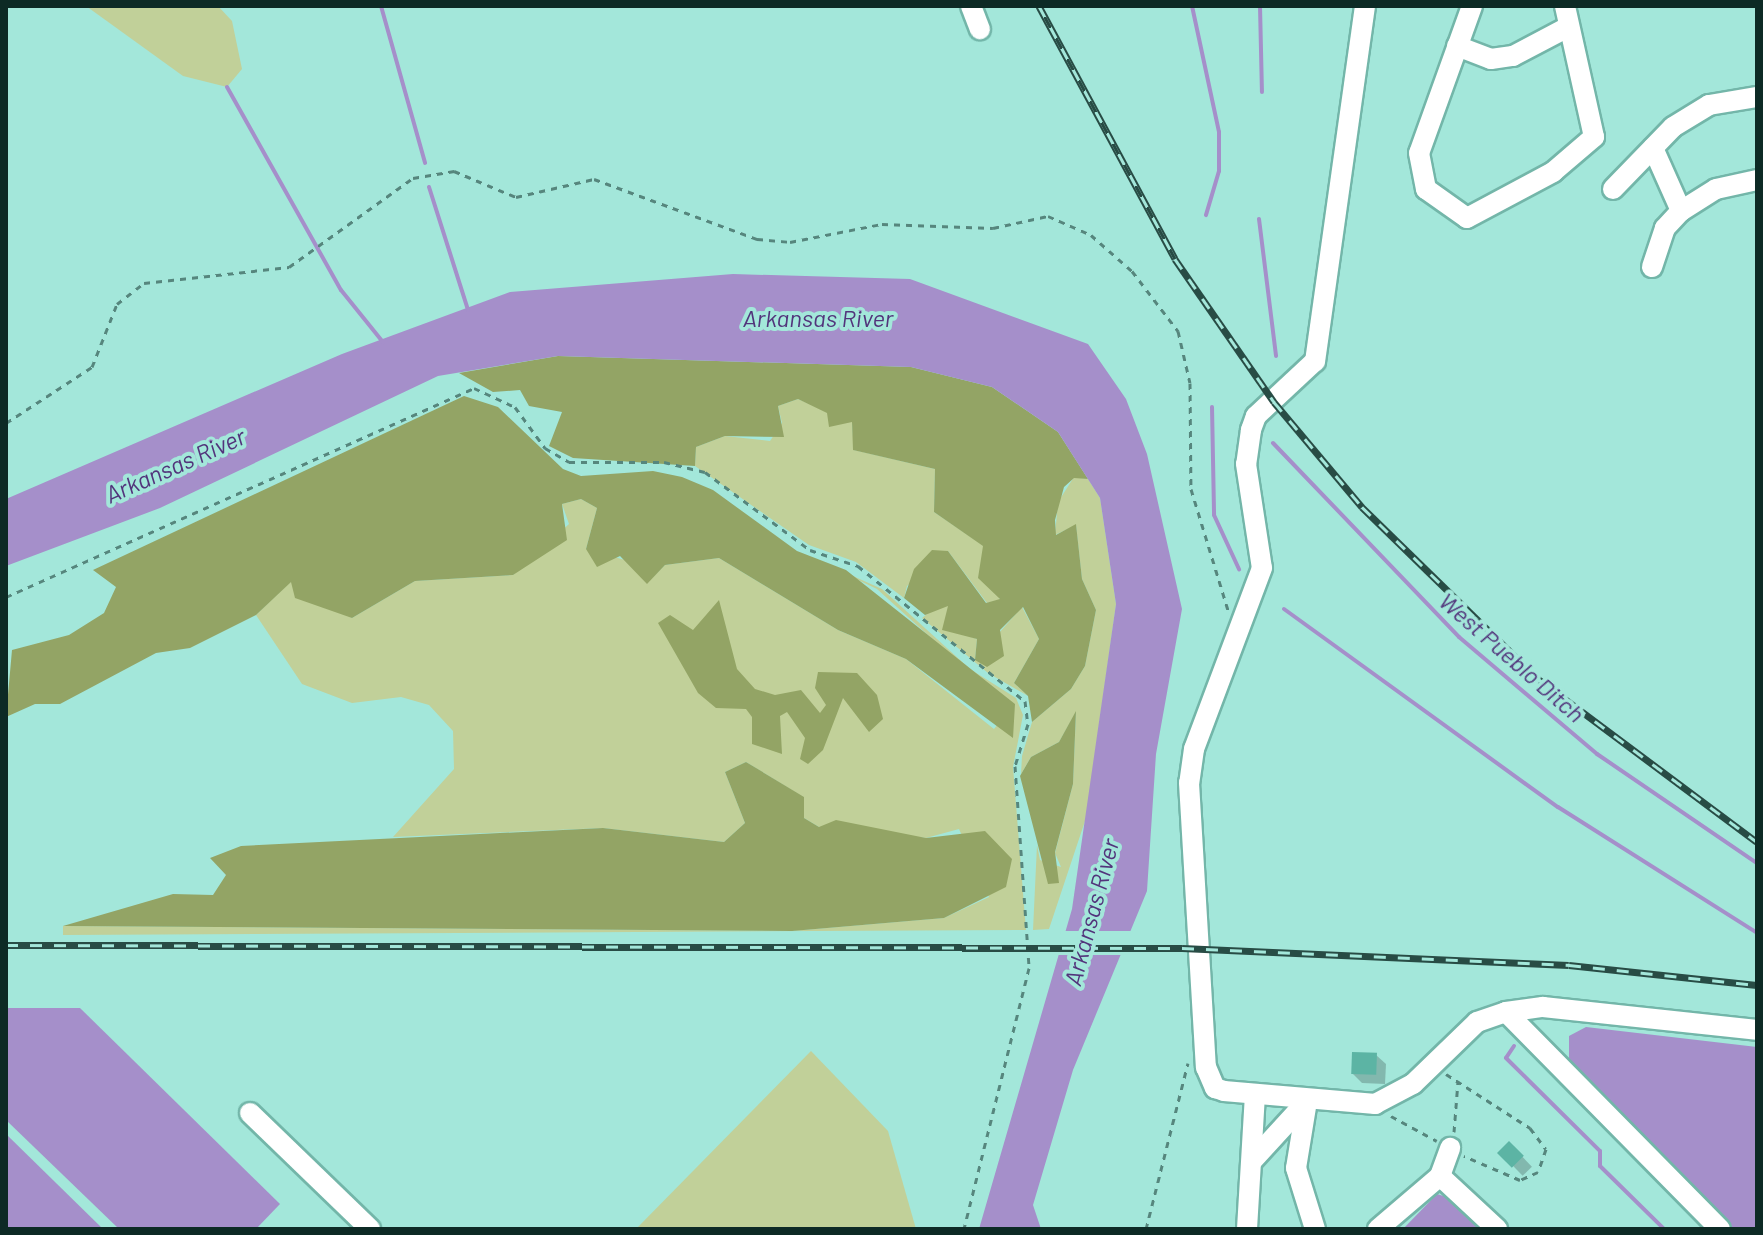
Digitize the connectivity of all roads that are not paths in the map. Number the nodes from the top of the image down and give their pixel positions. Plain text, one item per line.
1 (971, 6) edge
2 (1365, 6) edge
3 (1472, 6) edge
4 (1565, 6) edge
5 (1568, 27) junction
6 (980, 29) dead end
7 (1457, 46) junction
8 (1757, 97) edge
9 (1653, 148) junction
10 (1757, 180) edge
11 (1613, 189) dead end
12 (1681, 211) junction
13 (1652, 267) dead end
14 (1506, 1012) junction
15 (1757, 1030) edge
16 (1255, 1095) junction
17 (1307, 1101) junction
18 (250, 1113) dead end
19 (1450, 1148) road end
20 (1252, 1161) junction
21 (1440, 1176) junction
22 (370, 1229) edge
23 (1247, 1229) edge
24 (1315, 1229) edge
25 (1378, 1229) edge
26 (1497, 1229) edge
27 (1720, 1229) edge

1 - 6 street
2 - 16 street
3 - 7 street
4 - 5 street
5 - 7 street
5 - 7 street
8 - 9 street
9 - 11 street
9 - 12 street
10 - 12 street
12 - 13 street
14 - 15 street
14 - 17 street
14 - 27 street
16 - 17 street
16 - 20 street
17 - 20 street
17 - 24 street
18 - 22 street
19 - 21 street
20 - 23 street
21 - 25 street
21 - 26 street

